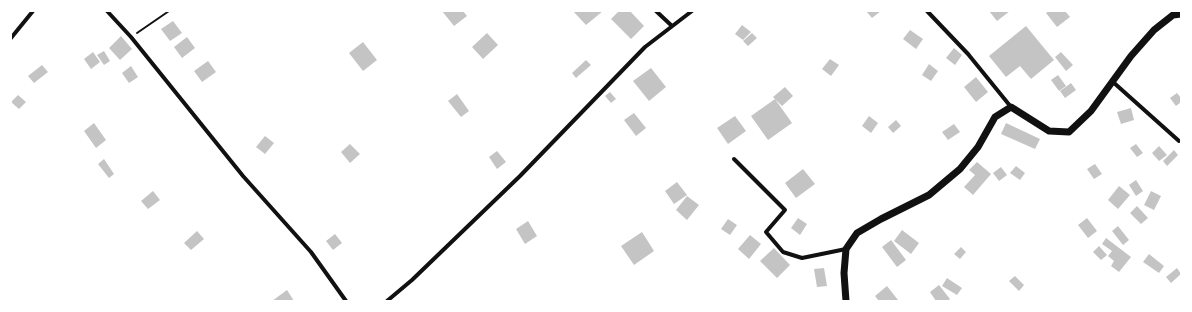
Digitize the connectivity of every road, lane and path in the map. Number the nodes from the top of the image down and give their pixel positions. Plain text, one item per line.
1 (33, 11) edge
2 (107, 11) edge
3 (169, 11) edge
4 (656, 11) edge
5 (692, 11) edge
6 (928, 11) edge
7 (1179, 13) edge
8 (672, 26) junction
9 (131, 37) junction
10 (11, 38) edge
11 (1112, 82) junction
12 (1011, 107) junction
13 (1179, 141) dead end
14 (734, 158) dead end
15 (846, 249) junction
16 (346, 301) edge
17 (386, 301) edge
18 (846, 301) edge

1 - 10 street
2 - 9 street
3 - 9 path
4 - 8 street
5 - 8 street
6 - 12 street
7 - 11 street
8 - 17 street
9 - 16 street
11 - 12 street
11 - 13 street
12 - 15 street
14 - 15 street
15 - 18 street

